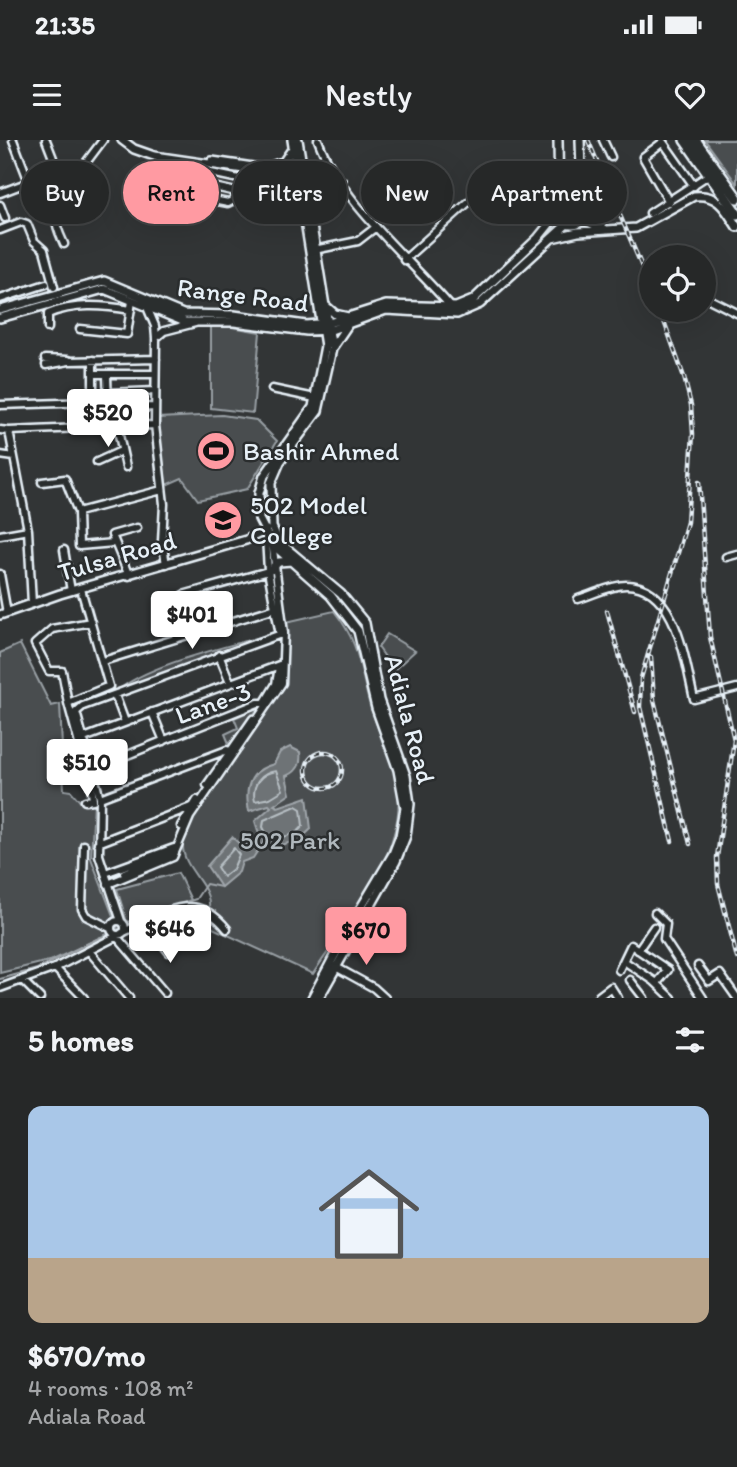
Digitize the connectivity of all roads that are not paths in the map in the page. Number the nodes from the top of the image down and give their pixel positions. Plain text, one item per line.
1 (13, 140) edge
2 (46, 140) edge
3 (103, 140) edge
4 (122, 140) edge
5 (128, 140) edge
6 (298, 140) edge
7 (318, 140) edge
8 (558, 140) edge
9 (580, 140) edge
10 (603, 140) edge
11 (685, 140) edge
12 (695, 140) edge
13 (293, 144) edge
14 (611, 157) dead end
15 (21, 161) edge
16 (54, 161) edge
17 (89, 161) edge
18 (284, 161) edge
19 (299, 161) edge
20 (329, 161) edge
21 (558, 161) edge
22 (581, 161) edge
23 (233, 166) edge
24 (233, 167) edge
25 (710, 174) junction
26 (21, 185) edge
27 (233, 186) edge
28 (694, 186) junction
29 (219, 187) edge
30 (347, 188) edge
31 (232, 190) junction
32 (0, 193) edge
33 (737, 198) edge
34 (219, 202) edge
35 (670, 202) junction
36 (467, 203) edge
37 (0, 205) edge
38 (650, 212) dead end
39 (737, 214) edge
40 (5, 218) dead end
41 (56, 224) edge
42 (305, 224) edge
43 (309, 224) edge
44 (547, 224) edge
45 (549, 224) edge
46 (567, 224) joint
47 (576, 224) edge
48 (590, 224) edge
49 (376, 227) junction
50 (737, 228) edge
51 (545, 229) junction
52 (0, 230) edge
53 (615, 232) junction
54 (548, 239) junction
55 (64, 244) dead end
56 (314, 250) junction
57 (404, 260) junction
58 (0, 299) edge
59 (132, 301) junction
60 (716, 302) edge
61 (323, 305) junction
62 (147, 307) junction
63 (0, 310) edge
64 (131, 310) junction
65 (454, 311) junction
66 (737, 313) edge
67 (0, 318) edge
68 (349, 320) junction
69 (197, 323) junction
70 (327, 327) junction
71 (48, 328) dead end
72 (306, 328) junction
73 (80, 329) dead end
74 (156, 338) junction
75 (329, 347) junction
76 (123, 359) junction
77 (156, 359) junction
78 (93, 360) junction
79 (46, 362) dead end
80 (93, 374) junction
81 (107, 374) junction
82 (122, 374) junction
83 (155, 374) junction
84 (272, 389) dead end
85 (155, 391) junction
86 (107, 393) junction
87 (315, 398) junction
88 (0, 405) edge
89 (93, 406) junction
90 (155, 407) junction
91 (108, 409) junction
92 (123, 409) junction
93 (155, 425) junction
94 (120, 426) junction
95 (93, 427) junction
96 (0, 430) edge
97 (9, 431) junction
98 (121, 450) junction
99 (0, 455) edge
100 (14, 457) junction
101 (97, 462) dead end
102 (126, 467) dead end
103 (42, 482) dead end
104 (162, 490) junction
105 (78, 512) junction
106 (259, 519) junction
107 (137, 528) dead end
108 (28, 530) junction
109 (269, 535) junction
110 (0, 536) edge
111 (246, 540) junction
112 (114, 543) junction
113 (64, 550) dead end
114 (737, 554) edge
115 (726, 556) dead end
116 (292, 561) junction
117 (166, 564) junction
118 (272, 569) junction
119 (0, 574) edge
120 (128, 576) junction
121 (81, 589) junction
122 (71, 591) junction
123 (183, 595) dead end
124 (578, 599) dead end
125 (32, 604) junction
126 (278, 607) junction
127 (4, 614) edge
128 (91, 622) junction
129 (282, 633) junction
130 (219, 655) junction
131 (103, 661) junction
132 (281, 664) junction
133 (230, 682) junction
134 (737, 688) edge
135 (115, 695) junction
136 (68, 703) junction
137 (266, 703) junction
138 (152, 712) junction
139 (125, 722) junction
140 (84, 738) junction
141 (164, 741) junction
142 (232, 752) junction
143 (92, 769) junction
144 (100, 798) junction
145 (85, 802) dead end
146 (194, 807) junction
147 (98, 843) junction
148 (84, 845) dead end
149 (177, 848) junction
150 (108, 879) junction
151 (117, 912) junction
152 (655, 913) dead end
153 (188, 917) dead end
154 (103, 920) junction
155 (142, 924) junction
156 (654, 927) dead end
157 (118, 929) junction
158 (227, 929) dead end
159 (638, 950) junction
160 (89, 951) junction
161 (624, 961) junction
162 (332, 966) junction
163 (698, 966) dead end
164 (55, 968) junction
165 (619, 970) dead end
166 (22, 980) junction
167 (630, 980) dead end
168 (657, 984) junction
169 (0, 988) edge
170 (165, 993) dead end
171 (599, 996) dead end
172 (40, 998) edge
173 (84, 998) edge
174 (129, 998) edge
175 (312, 998) edge
176 (319, 998) edge
177 (386, 998) edge
178 (618, 998) edge
179 (644, 998) edge
180 (672, 998) edge
181 (703, 998) edge
182 (737, 998) edge

1 - 15 street
2 - 16 street
3 - 17 street
4 - 24 main road
5 - 23 main road
6 - 19 main road
7 - 20 street
8 - 21 main road
9 - 22 main road
10 - 14 street
11 - 25 highway
12 - 33 highway
13 - 18 main road
25 - 28 street
25 - 39 highway
26 - 32 street
27 - 31 street
28 - 35 street
28 - 35 street
29 - 31 street
30 - 49 street
31 - 34 street
35 - 38 street
36 - 57 street
37 - 40 street
41 - 55 street
42 - 61 main road
43 - 56 main road
44 - 51 main road
45 - 51 main road
46 - 47 main road
46 - 54 main road
48 - 53 main road
49 - 56 street
49 - 57 street
50 - 53 main road
51 - 65 main road
52 - 58 street
53 - 54 main road
54 - 65 main road
56 - 61 main road
57 - 65 street
59 - 62 main road
59 - 64 street
59 - 67 main road
60 - 66 street
61 - 68 main road
61 - 70 main road
61 - 72 main road
62 - 69 main road
62 - 74 street
63 - 72 main road, Range Road
64 - 71 street
64 - 73 street
65 - 68 main road, Range Road
68 - 70 main road, Range Road
68 - 75 main road
69 - 72 main road
69 - 74 street
70 - 72 main road, Range Road
70 - 75 main road
72 - 75 main road
74 - 77 street
75 - 87 main road
75 - 109 main road
76 - 77 street
76 - 78 street
76 - 82 street
77 - 83 street
78 - 79 street
78 - 80 street
80 - 81 street
80 - 89 street
81 - 82 street
81 - 86 street
82 - 83 street
83 - 85 street
84 - 87 street
85 - 86 street
85 - 90 street
86 - 91 street
87 - 106 main road
88 - 89 street
89 - 91 street
89 - 95 street
90 - 92 street
90 - 93 street
91 - 92 street
92 - 94 street
93 - 94 street
93 - 104 street
94 - 95 street
94 - 98 street
95 - 97 street
96 - 97 street
97 - 100 street
98 - 101 street
98 - 102 street
99 - 100 street
100 - 108 street
103 - 105 street
104 - 105 street
104 - 117 street
105 - 112 street
106 - 109 main road
106 - 111 main road
107 - 112 street
108 - 110 street
108 - 125 street
109 - 111 main road, Tulsa Road
109 - 116 main road, Adiala Road
109 - 118 street
109 - 162 main road, Adiala Road
111 - 117 main road, Tulsa Road
112 - 120 street
113 - 122 street
114 - 115 street
116 - 118 main road
116 - 162 main road, Adiala Road
117 - 120 main road, Tulsa Road
118 - 123 street
118 - 126 street
119 - 127 street
120 - 121 main road, Tulsa Road
121 - 122 main road, Tulsa Road
121 - 128 street
122 - 125 main road, Tulsa Road
124 - 134 street
125 - 127 main road, Tulsa Road
126 - 129 street
126 - 131 street
128 - 131 street
128 - 136 street
129 - 130 street
129 - 132 street
130 - 133 street
130 - 135 street
131 - 136 street
132 - 133 street
132 - 137 street
133 - 138 street
135 - 139 street
135 - 140 street
136 - 145 street
137 - 141 street, Lane-3
137 - 142 street
138 - 139 street
138 - 141 street
139 - 140 street
140 - 143 street
141 - 143 street, Lane-3
142 - 144 street
142 - 146 street
143 - 144 street
144 - 147 street
146 - 147 street
146 - 149 street
147 - 150 street
148 - 154 street
149 - 150 street
149 - 150 street
150 - 151 street
151 - 154 street
151 - 157 street
152 - 181 street
153 - 155 street
154 - 157 street
155 - 157 street
155 - 158 street
156 - 159 street
157 - 160 street
157 - 170 street
159 - 161 street
159 - 168 street
160 - 164 street
160 - 174 street
161 - 165 street
161 - 168 street
162 - 175 main road
162 - 176 main road, Adiala Road
162 - 177 street
163 - 182 street
164 - 166 street
164 - 173 street
166 - 169 street
166 - 172 street
167 - 179 street
168 - 180 street
171 - 178 street

